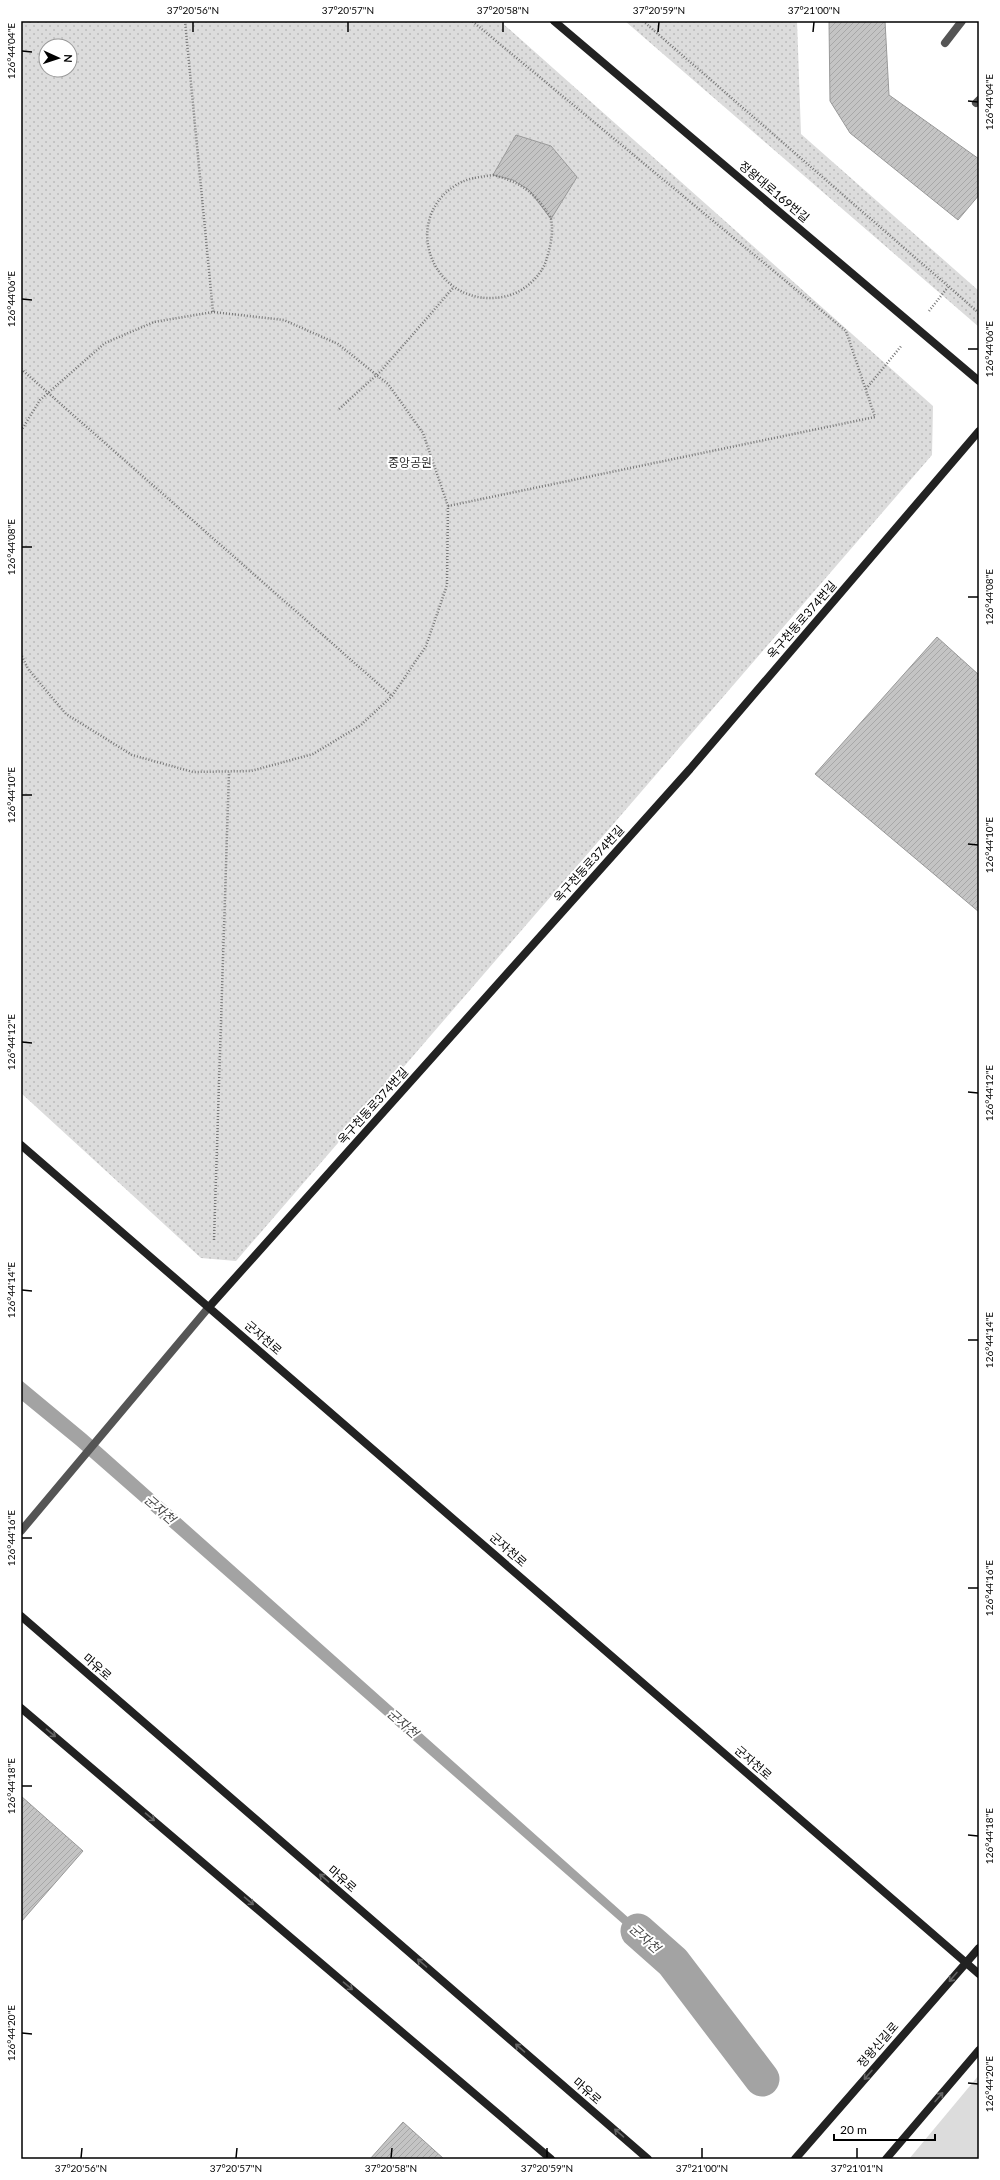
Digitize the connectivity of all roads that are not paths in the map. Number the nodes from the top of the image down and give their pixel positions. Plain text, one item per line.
1 (554, 21) edge
2 (962, 21) edge
3 (945, 43) dead end
4 (979, 381) edge
5 (979, 431) edge
6 (21, 1145) edge
7 (209, 1307) junction
8 (21, 1531) edge
9 (21, 1616) edge
10 (21, 1708) edge
11 (979, 1948) edge
12 (966, 1962) junction
13 (979, 1974) edge
14 (979, 2050) edge
15 (551, 2159) edge
16 (648, 2159) edge
17 (795, 2159) edge
18 (886, 2159) edge

1 - 4 street, 정왕대로169번길
2 - 3 street
5 - 7 street, 옥구천동로374번길
6 - 7 street, 군자천로
7 - 8 street
7 - 12 street, 군자천로
16 -> 9 street, 마유로
10 -> 15 street
11 - 12 street, 정왕신길로
12 - 13 street, 군자천로
12 -> 17 street, 정왕신길로
18 -> 14 street

